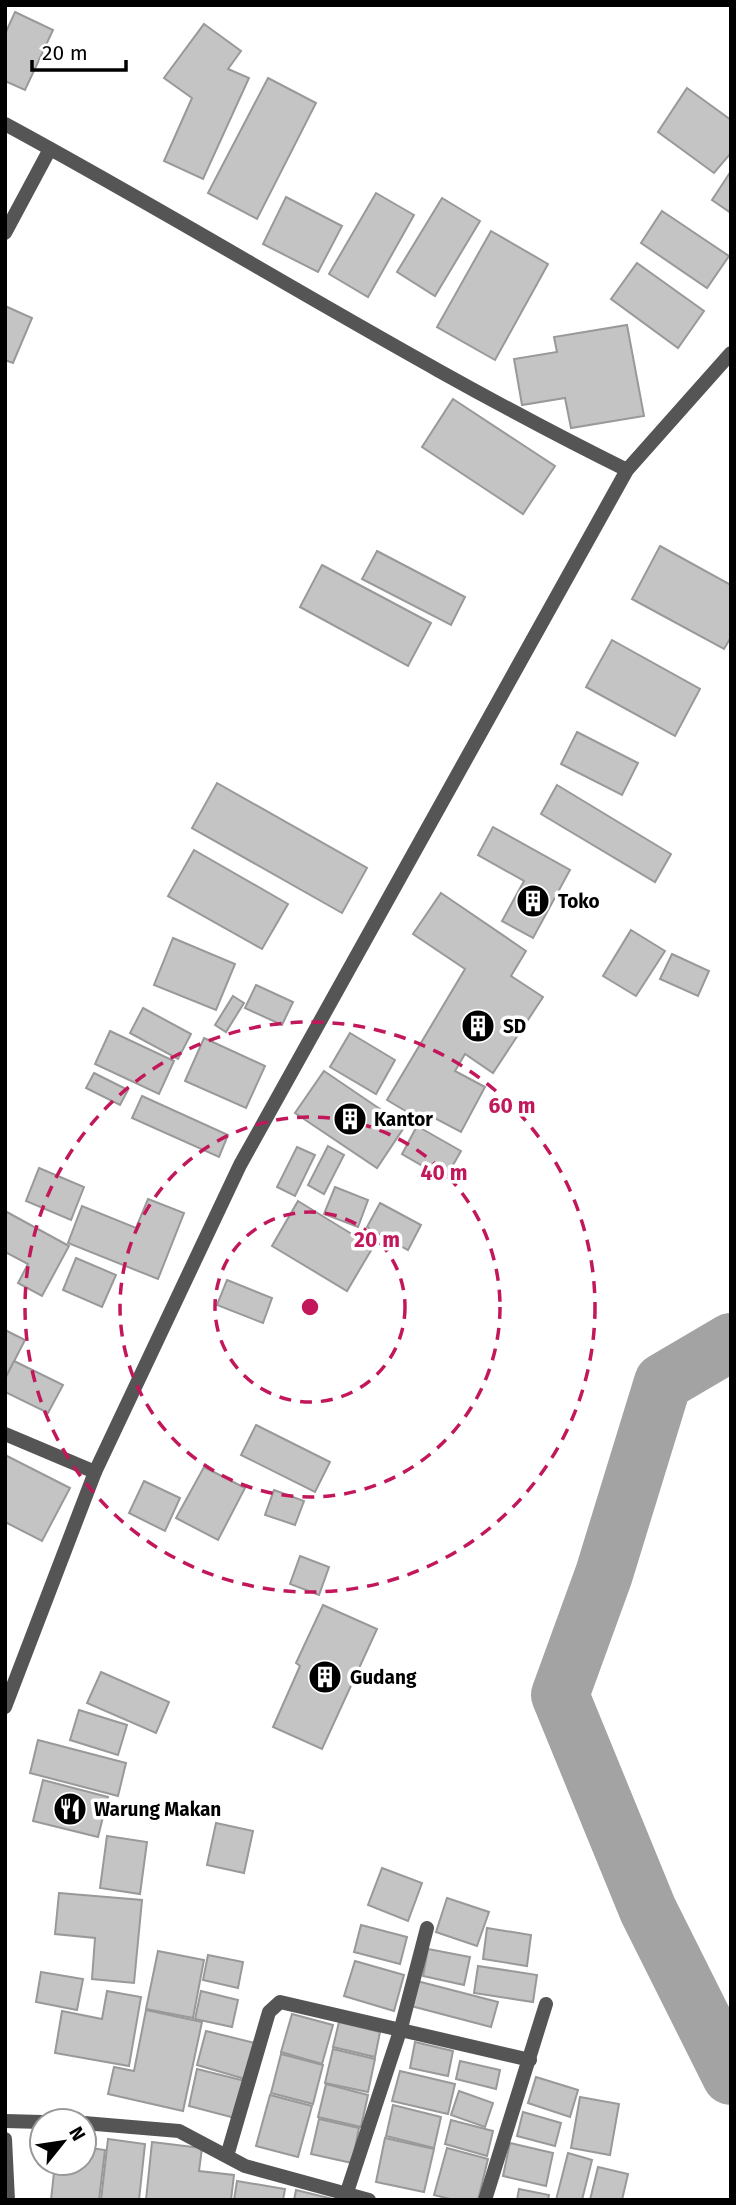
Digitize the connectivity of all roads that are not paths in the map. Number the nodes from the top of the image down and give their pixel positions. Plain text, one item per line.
1 (5, 124) edge
2 (50, 149) junction
3 (5, 233) edge
4 (731, 353) edge
5 (627, 470) junction
6 (5, 1434) edge
7 (95, 1472) junction
8 (5, 1707) edge
9 (427, 1928) dead end
10 (546, 2004) dead end
11 (401, 2028) junction
12 (530, 2060) junction
13 (5, 2121) edge
14 (28, 2122) edge
15 (98, 2124) edge
16 (5, 2139) edge
17 (227, 2156) junction
18 (347, 2192) junction
19 (8, 2200) edge
20 (369, 2200) edge
21 (485, 2200) edge

1 - 2 street
2 - 3 street
2 - 5 street
4 - 5 street
5 - 7 street
6 - 7 street
7 - 8 street
9 - 11 street
10 - 12 street
11 - 12 street
11 - 17 street
11 - 18 street
12 - 21 street
13 - 14 street
15 - 17 street
16 - 19 street
17 - 18 street
18 - 20 street

